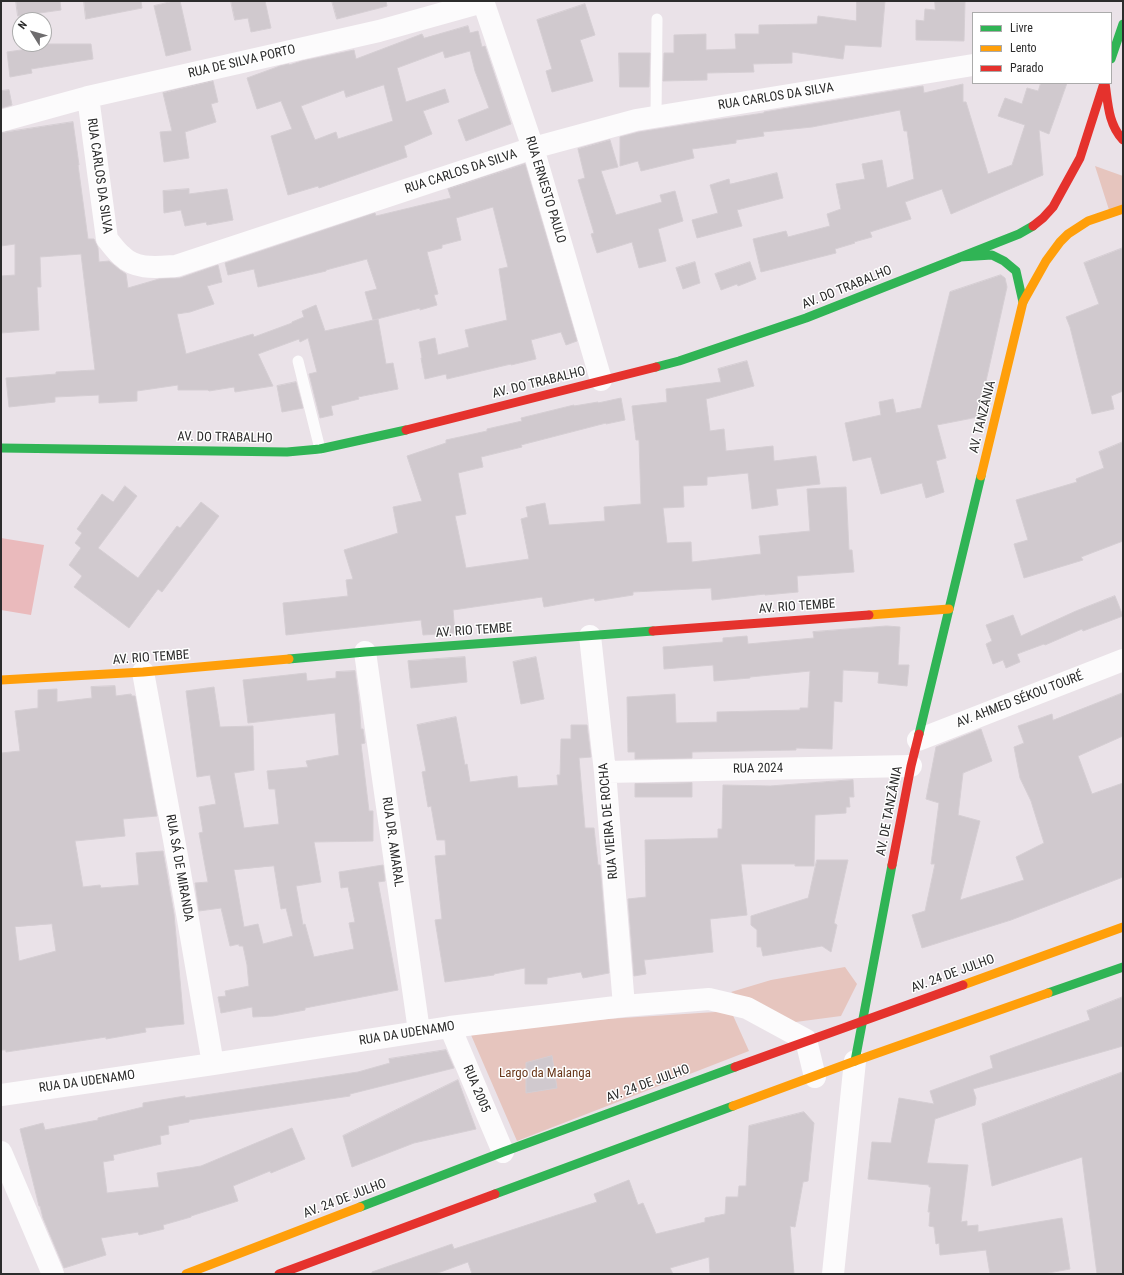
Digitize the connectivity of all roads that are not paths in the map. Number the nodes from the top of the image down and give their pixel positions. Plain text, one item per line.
1 (483, 2) edge
2 (657, 19) dead end
3 (972, 65) edge
4 (1104, 84) edge
5 (1104, 84) edge
6 (88, 97) junction
7 (656, 116) junction
8 (1, 121) edge
9 (1123, 140) edge
10 (533, 148) junction
11 (1123, 209) edge
12 (960, 257) junction
13 (1024, 302) junction
14 (298, 361) dead end
15 (601, 380) junction
16 (1, 448) edge
17 (320, 449) junction
18 (949, 609) junction
19 (590, 636) junction
20 (365, 652) junction
21 (1123, 660) edge
22 (143, 672) junction
23 (1, 680) edge
24 (918, 740) junction
25 (911, 766) junction
26 (605, 772) junction
27 (1123, 926) edge
28 (1123, 967) edge
29 (624, 1006) junction
30 (864, 1021) junction
31 (450, 1027) junction
32 (420, 1031) junction
33 (806, 1040) junction
34 (855, 1061) junction
35 (213, 1064) junction
36 (814, 1077) junction
37 (1, 1095) edge
38 (1, 1152) edge
39 (503, 1152) junction
40 (53, 1274) edge
41 (186, 1274) edge
42 (279, 1274) edge
43 (833, 1274) edge

1 - 6 street, RUA DE SILVA PORTO
1 - 10 street, RUA ERNESTO PAULO
2 - 7 lane
3 - 7 street, RUA CARLOS DA SILVA
4 - 9 main road
5 - 12 main road, AV. DO TRABALHO
6 - 8 street, RUA DE SILVA PORTO
6 - 10 street, RUA CARLOS DA SILVA
7 - 10 street, RUA CARLOS DA SILVA
10 - 15 street, RUA ERNESTO PAULO
11 - 13 main road, AV. TANZÂNIA
12 - 13 main road
12 - 15 main road, AV. DO TRABALHO
13 - 18 main road, AV. TANZÂNIA
14 - 17 lane
15 - 17 main road, AV. DO TRABALHO
16 - 17 main road, AV. DO TRABALHO
18 - 19 main road, AV. RIO TEMBE
18 - 24 main road, AV. DE TANZÂNIA
19 - 20 main road, AV. RIO TEMBE
19 - 26 street, RUA VIEIRA DE ROCHA
20 - 22 main road, AV. RIO TEMBE
20 - 32 street, RUA DR. AMARAL
21 - 24 street, AV. AHMED SÉKOU TOURÉ
22 - 23 main road, AV. RIO TEMBE
22 - 35 street, RUA SÁ DE MIRANDA
24 - 25 main road, AV. DE TANZÂNIA
25 - 26 street, RUA 2024
25 - 30 main road, AV. DE TANZÂNIA
26 - 29 street, RUA VIEIRA DE ROCHA
27 - 30 main road, AV. 24 DE JULHO
28 - 34 main road
29 - 31 street, RUA DA UDENAMO
29 - 33 street, RUA DA UDENAMO
30 - 33 main road, AV. 24 DE JULHO
30 - 34 main road, AV. DE TANZÂNIA
31 - 32 street, RUA DA UDENAMO
31 - 39 street, RUA 2005
32 - 35 street, RUA DA UDENAMO
33 - 36 street
33 - 39 main road, AV. 24 DE JULHO
34 - 36 main road
34 - 43 street
35 - 37 street, RUA DA UDENAMO
36 - 42 main road
38 - 40 street
39 - 41 main road, AV. 24 DE JULHO

